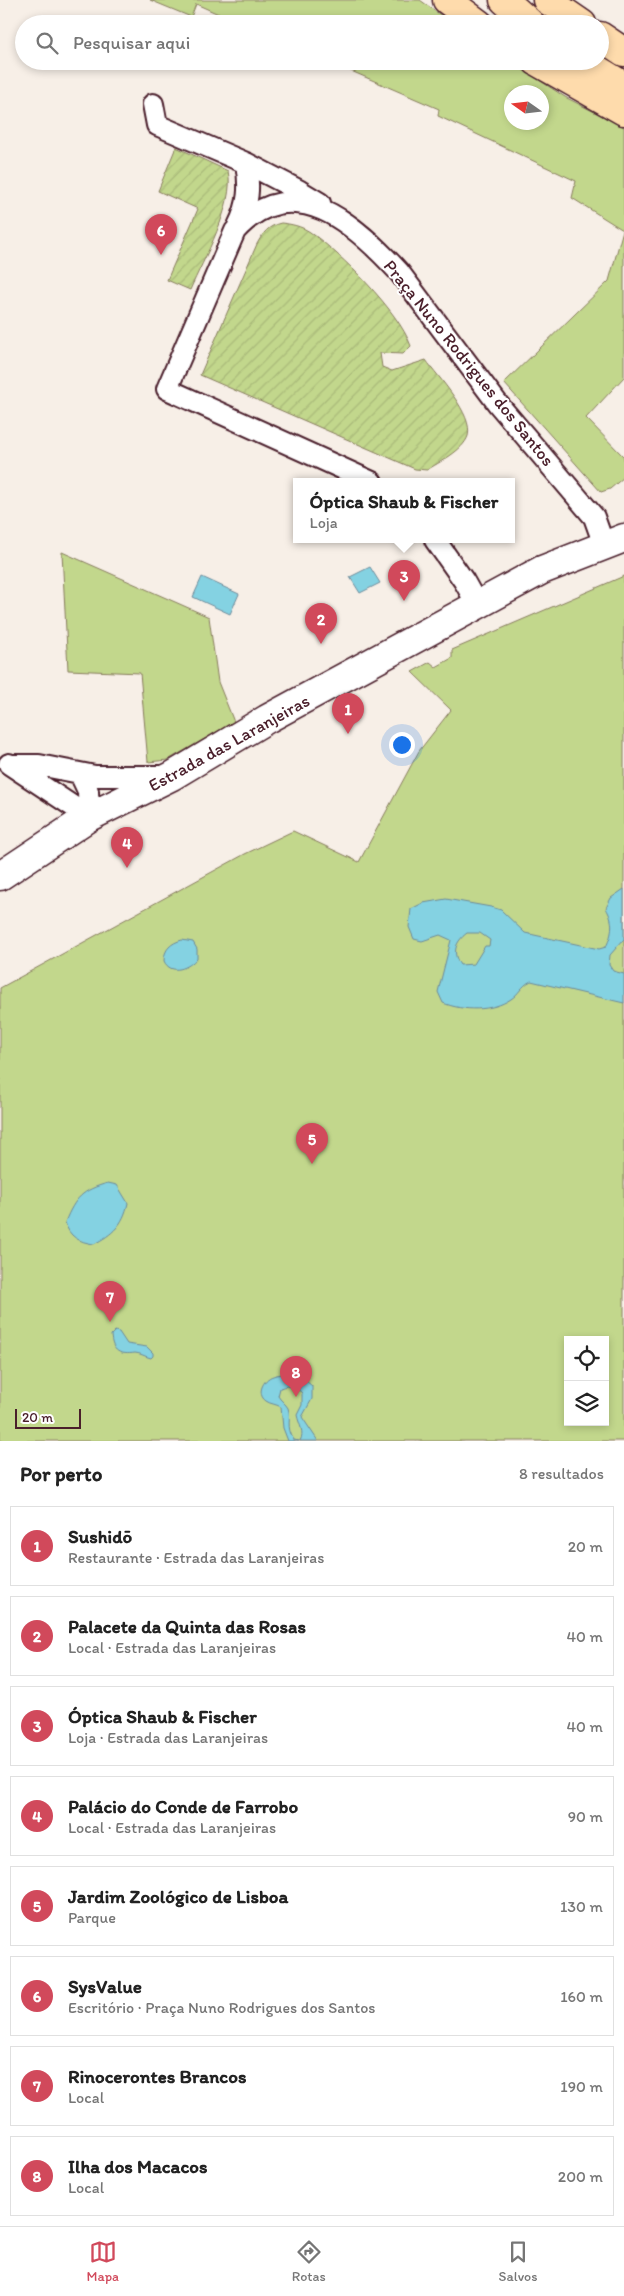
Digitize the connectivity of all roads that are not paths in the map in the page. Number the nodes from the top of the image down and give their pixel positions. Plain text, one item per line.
1 (447, 0) edge
2 (504, 0) edge
3 (547, 0) edge
4 (467, 15) edge
5 (521, 15) edge
6 (569, 15) edge
7 (609, 42) edge
8 (624, 52) edge
9 (552, 70) edge
10 (598, 70) edge
11 (624, 86) edge
12 (153, 104) dead end
13 (624, 111) edge
14 (246, 163) junction
15 (338, 216) junction
16 (235, 231) junction
17 (363, 478) edge
18 (614, 542) edge
19 (437, 543) edge
20 (478, 606) junction
21 (6, 763) edge
22 (80, 774) junction
23 (172, 776) junction
24 (89, 816) junction
25 (0, 876) edge

1 - 4 highway
2 - 5 highway
3 - 6 highway
7 - 8 highway
9 - 13 highway
10 - 11 highway
12 - 14 street
14 - 15 street
14 - 16 street
15 - 16 street, Praça Nuno Rodrigues dos Santos
15 - 18 street, Praça Nuno Rodrigues dos Santos
16 - 17 street, Praça Nuno Rodrigues dos Santos
18 - 20 main road, Estrada das Laranjeiras
19 - 20 street
20 - 23 main road, Estrada das Laranjeiras
21 - 22 street
21 - 24 street
22 - 23 street
22 - 24 street
23 - 24 main road, Estrada das Laranjeiras
24 - 25 main road, Estrada das Laranjeiras

